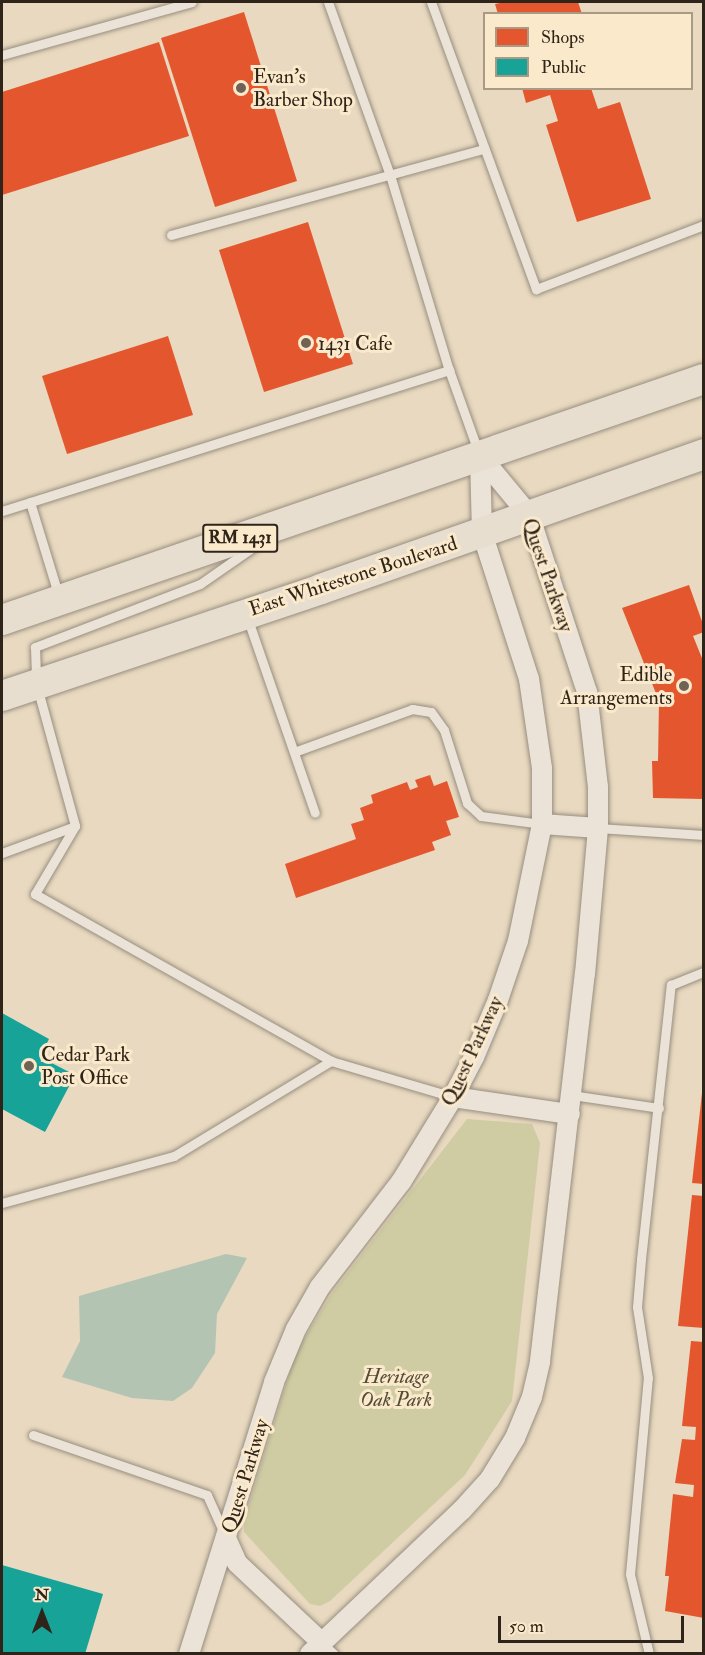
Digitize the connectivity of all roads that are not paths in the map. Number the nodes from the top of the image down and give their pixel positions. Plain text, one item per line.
1 (192, 2) edge
2 (328, 2) edge
3 (431, 2) edge
4 (2, 55) edge
5 (484, 148) junction
6 (390, 175) junction
7 (704, 225) edge
8 (171, 235) dead end
9 (449, 370) junction
10 (704, 380) edge
11 (704, 454) edge
12 (480, 456) junction
13 (30, 502) junction
14 (2, 511) edge
15 (529, 515) junction
16 (293, 519) junction
17 (482, 533) junction
18 (60, 600) junction
19 (245, 612) junction
20 (2, 620) edge
21 (36, 683) junction
22 (2, 696) edge
23 (294, 752) junction
24 (315, 813) dead end
25 (542, 824) junction
26 (75, 826) junction
27 (598, 828) junction
28 (704, 835) edge
29 (2, 854) edge
30 (704, 972) edge
31 (331, 1061) junction
32 (453, 1097) junction
33 (571, 1104) junction
34 (659, 1108) junction
35 (2, 1203) edge
36 (33, 1436) dead end
37 (226, 1538) junction
38 (322, 1650) edge
39 (189, 1653) edge
40 (649, 1653) edge

1 - 4 lane
2 - 6 lane
3 - 5 lane
5 - 6 lane
5 - 7 lane
6 - 8 lane
6 - 9 lane
9 - 12 lane
9 - 13 lane
10 - 12 main road, RM 1431
11 - 15 main road, East Whitestone Boulevard
12 - 15 street, Quest Parkway
12 - 16 main road, RM 1431
12 - 17 street, Quest Parkway
13 - 14 lane
13 - 18 lane
15 - 17 main road, East Whitestone Boulevard
15 - 27 street, Quest Parkway
16 - 18 main road, RM 1431
16 - 21 lane
17 - 19 main road, East Whitestone Boulevard
17 - 25 street, Quest Parkway
18 - 20 main road, RM 1431
19 - 21 main road, East Whitestone Boulevard
19 - 23 lane
21 - 22 main road, East Whitestone Boulevard
21 - 26 lane
23 - 24 lane
23 - 25 lane
25 - 27 street
25 - 32 street, Quest Parkway
26 - 29 lane
26 - 31 lane
27 - 28 lane
27 - 33 street, Quest Parkway
30 - 34 lane
31 - 32 lane
31 - 35 lane
32 - 33 street
32 - 37 street, Quest Parkway
33 - 34 lane
33 - 38 street, Quest Parkway
34 - 40 lane
36 - 37 lane
37 - 38 street
37 - 39 street, Quest Parkway

